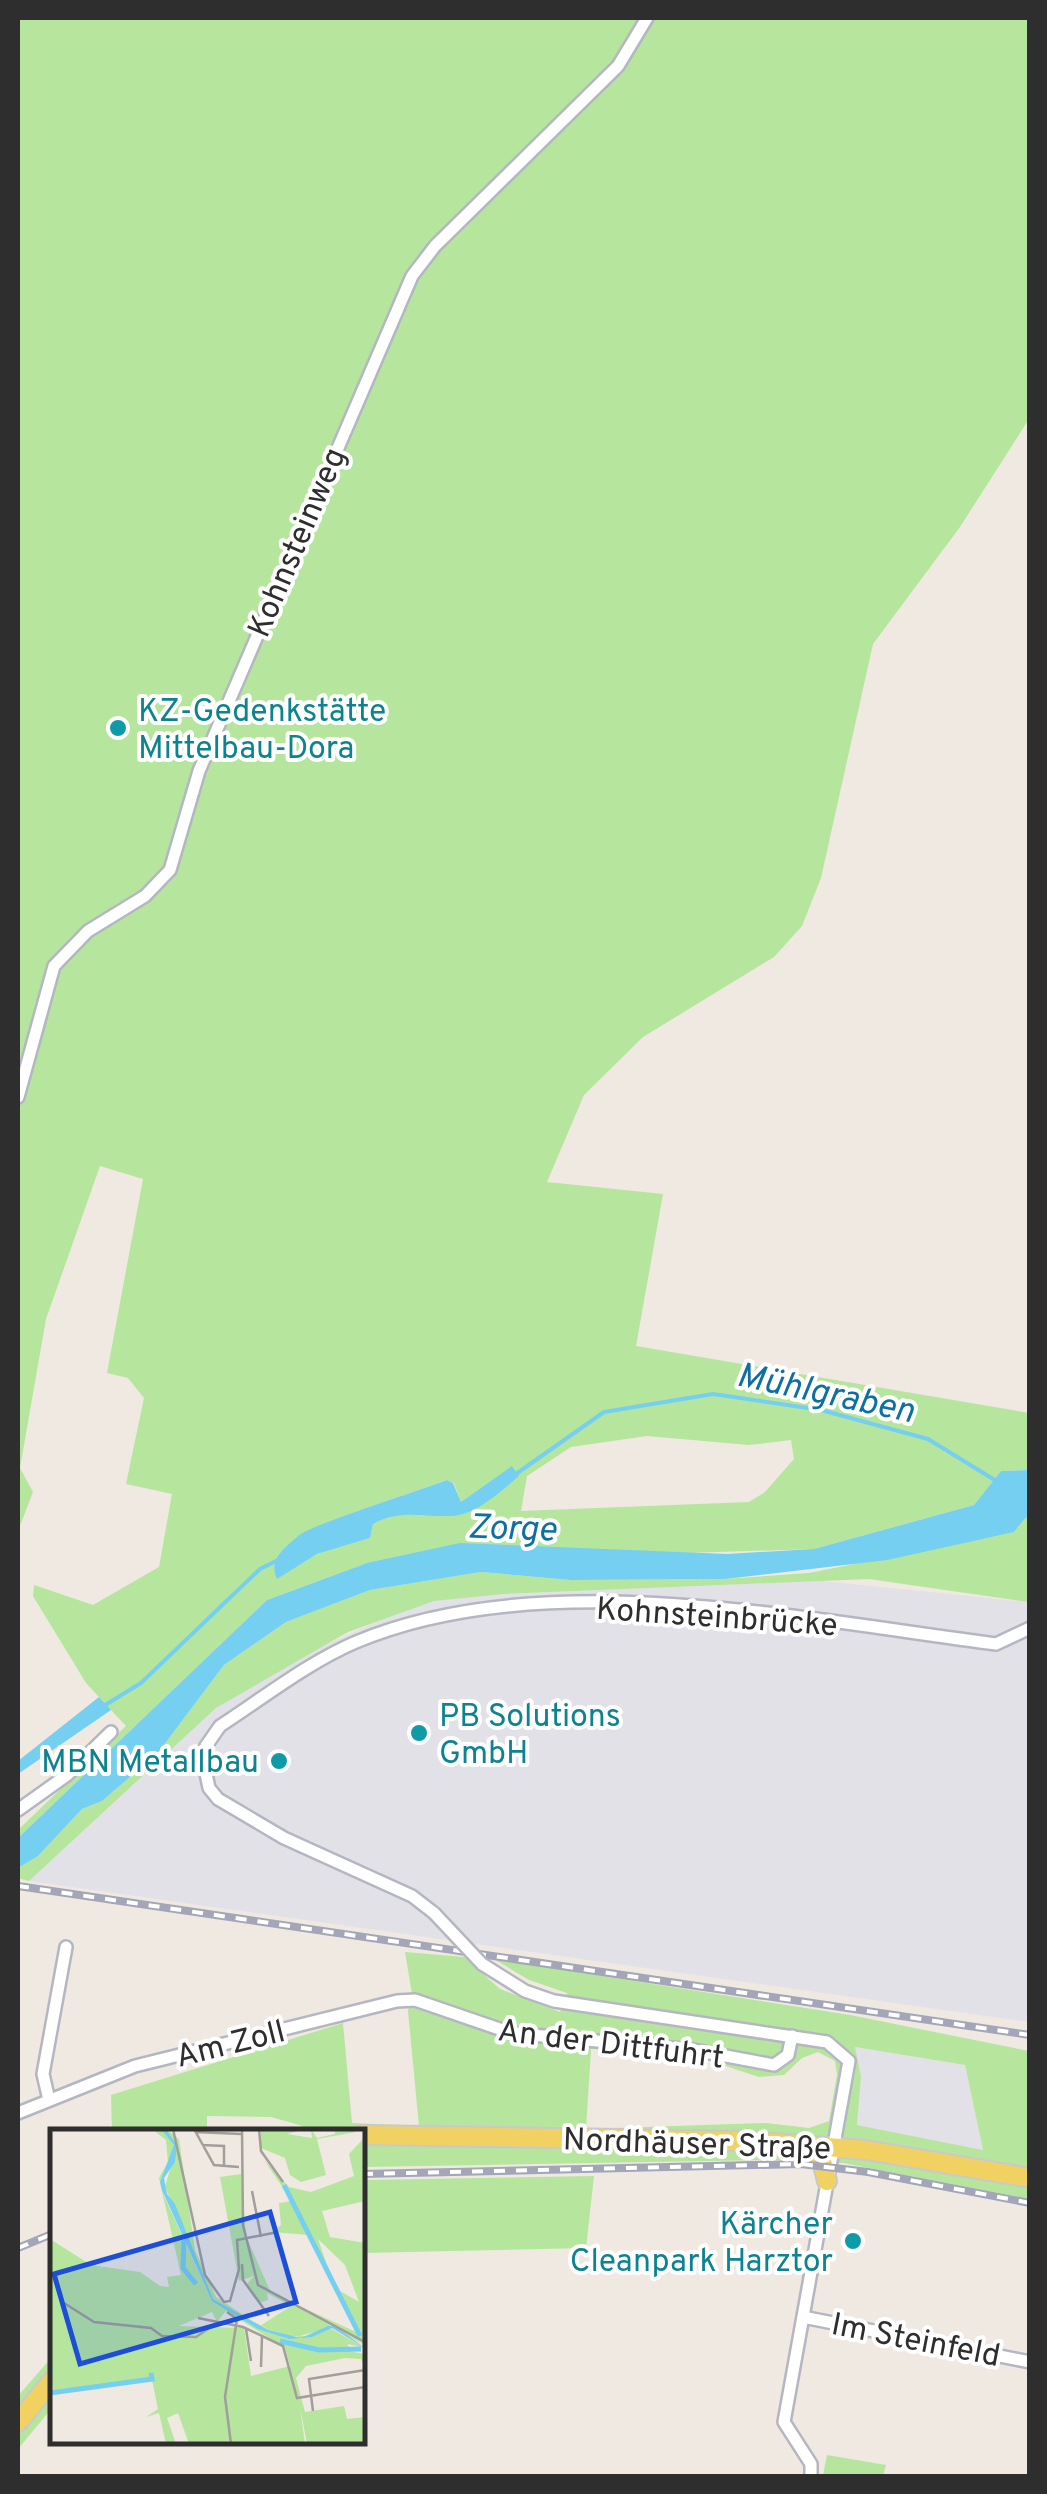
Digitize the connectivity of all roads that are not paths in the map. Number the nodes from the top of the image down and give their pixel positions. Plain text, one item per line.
1 (647, 18) edge
2 (18, 1097) edge
3 (1030, 1628) edge
4 (111, 1732) dead end
5 (18, 1810) edge
6 (66, 1947) dead end
7 (415, 2000) joint
8 (792, 2036) junction
9 (49, 2100) junction
10 (18, 2113) edge
11 (365, 2135) edge
12 (796, 2144) junction
13 (834, 2146) junction
14 (1030, 2178) edge
15 (827, 2181) junction
16 (803, 2316) junction
17 (1030, 2362) edge
18 (50, 2383) edge
19 (18, 2422) edge
20 (811, 2476) edge

1 - 2 street, Kohnsteinweg
3 - 8 street, Kohnsteinbrücke, bridge
4 - 5 street
6 - 9 street
7 - 8 street, An der Dittfuhrt
7 - 9 street, Am Zoll
8 - 13 street, Kohnsteinbrücke
9 - 10 street, Am Zoll
11 - 12 main road, Nordhäuser Straße
12 - 13 main road, Nordhäuser Straße
12 - 15 main road
13 - 14 main road, Nordhäuser Straße
13 - 15 street, Im Steinfeld
15 - 16 street, Im Steinfeld
16 - 17 street, Im Steinfeld
16 - 20 street, Im Steinfeld
18 - 19 main road

